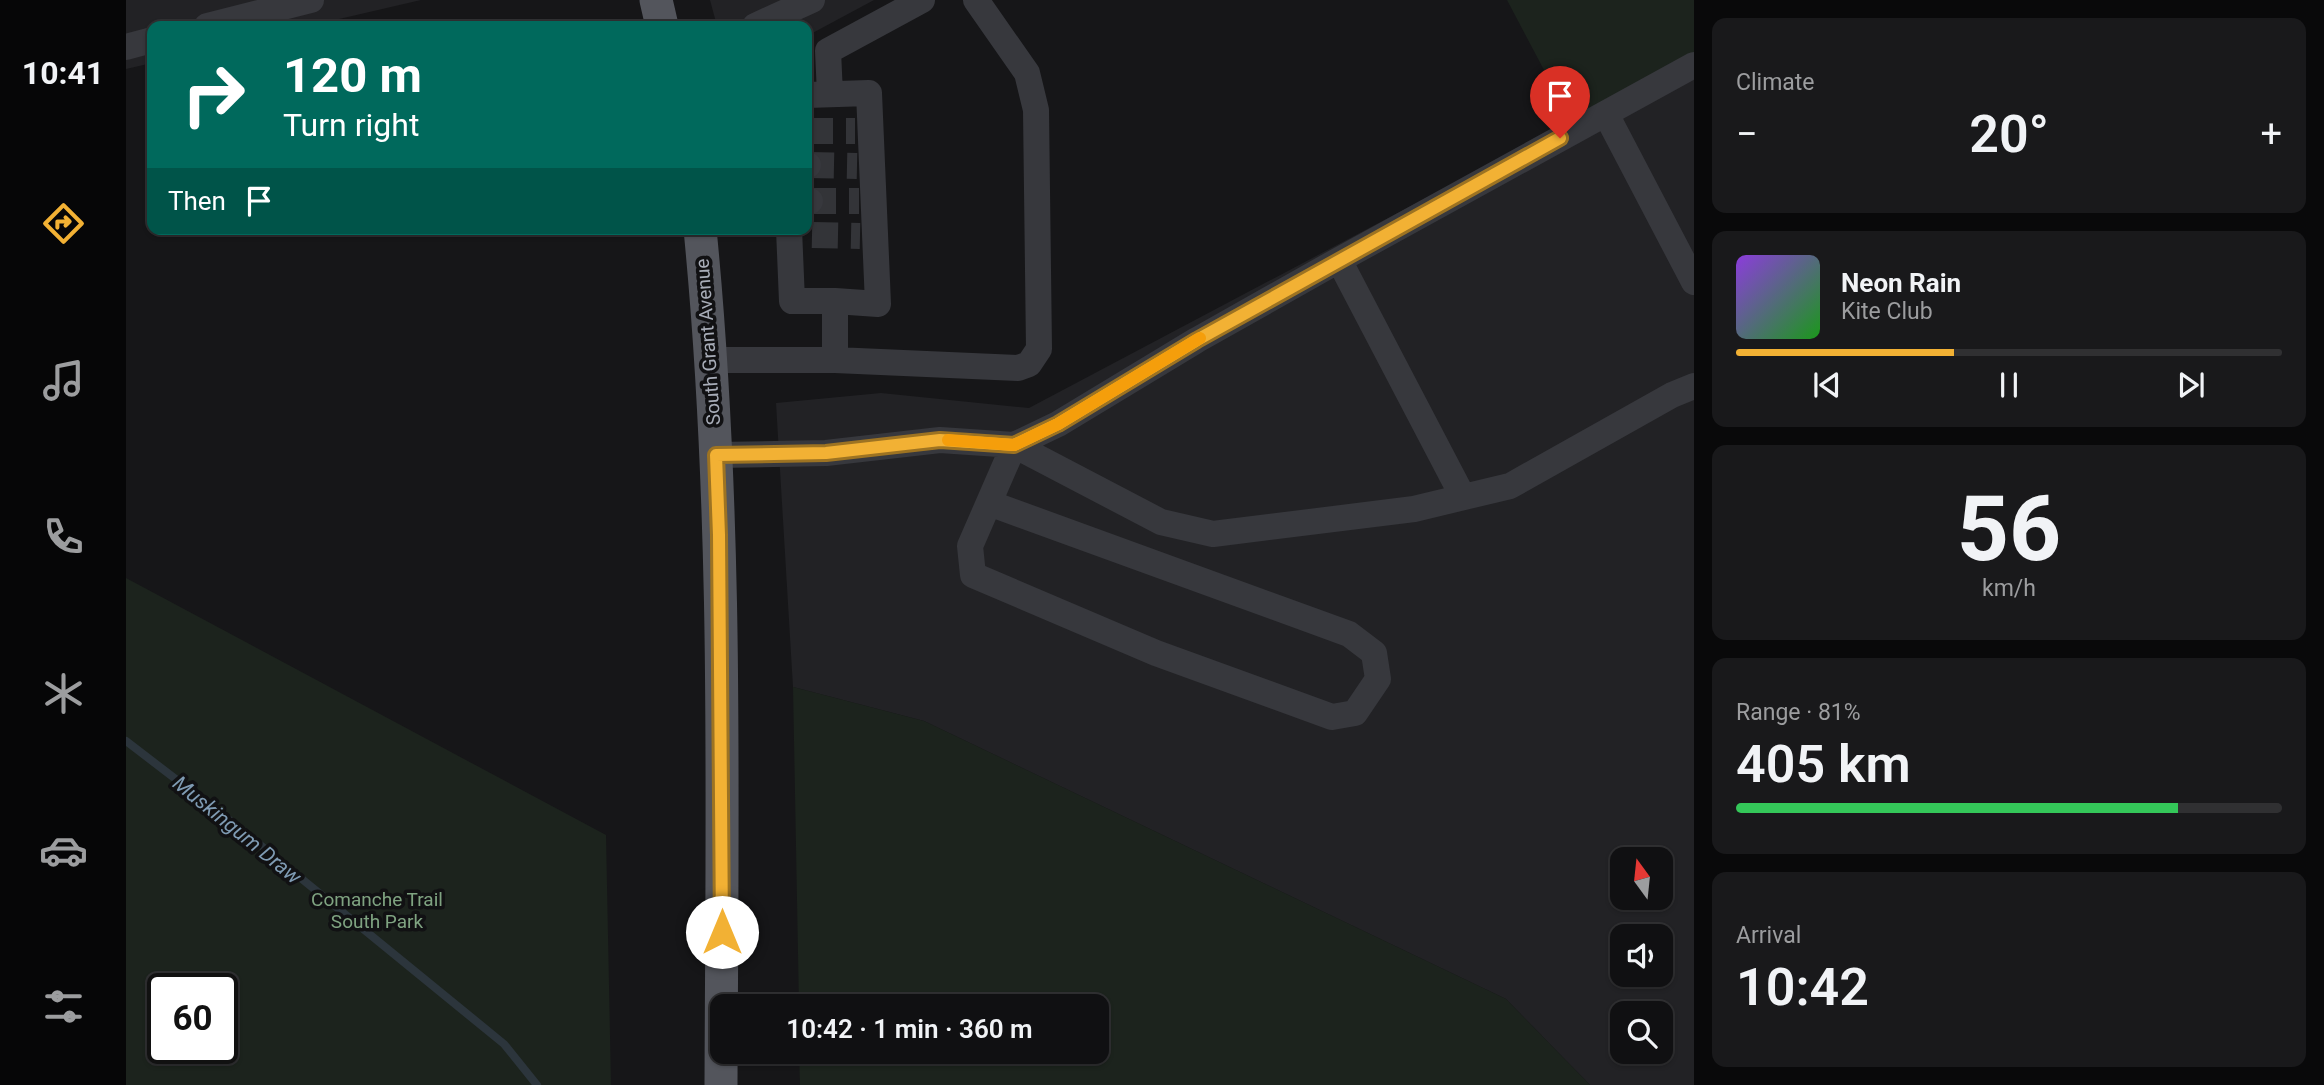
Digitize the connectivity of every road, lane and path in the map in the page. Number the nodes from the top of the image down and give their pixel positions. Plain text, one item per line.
1 (311, 0) edge
2 (656, 0) edge
3 (812, 0) edge
4 (922, 0) edge
5 (976, 0) edge
6 (274, 4) edge
7 (222, 21) edge
8 (661, 21) edge
9 (766, 21) edge
10 (147, 41) edge
11 (126, 47) edge
12 (1694, 65) edge
13 (818, 94) edge
14 (1606, 114) junction
15 (700, 235) edge
16 (797, 235) edge
17 (1339, 260) junction
18 (1694, 282) edge
19 (835, 301) junction
20 (710, 360) junction
21 (835, 360) junction
22 (1694, 386) edge
23 (1014, 445) junction
24 (716, 455) junction
25 (1463, 497) junction
26 (989, 503) junction
27 (722, 1085) edge

1 - 6 lane
2 - 8 main road
3 - 9 lane
4 - 13 lane
5 - 21 lane
6 - 7 lane
10 - 11 lane
12 - 14 lane
13 - 19 lane
14 - 17 lane
14 - 18 lane
15 - 20 main road, South Grant Avenue
16 - 19 lane
17 - 23 lane
17 - 25 lane
19 - 21 lane
20 - 21 lane
20 - 24 main road, South Grant Avenue
22 - 25 lane
23 - 24 lane
23 - 25 lane
23 - 26 lane
24 - 27 main road, South Grant Avenue
26 - 26 lane

